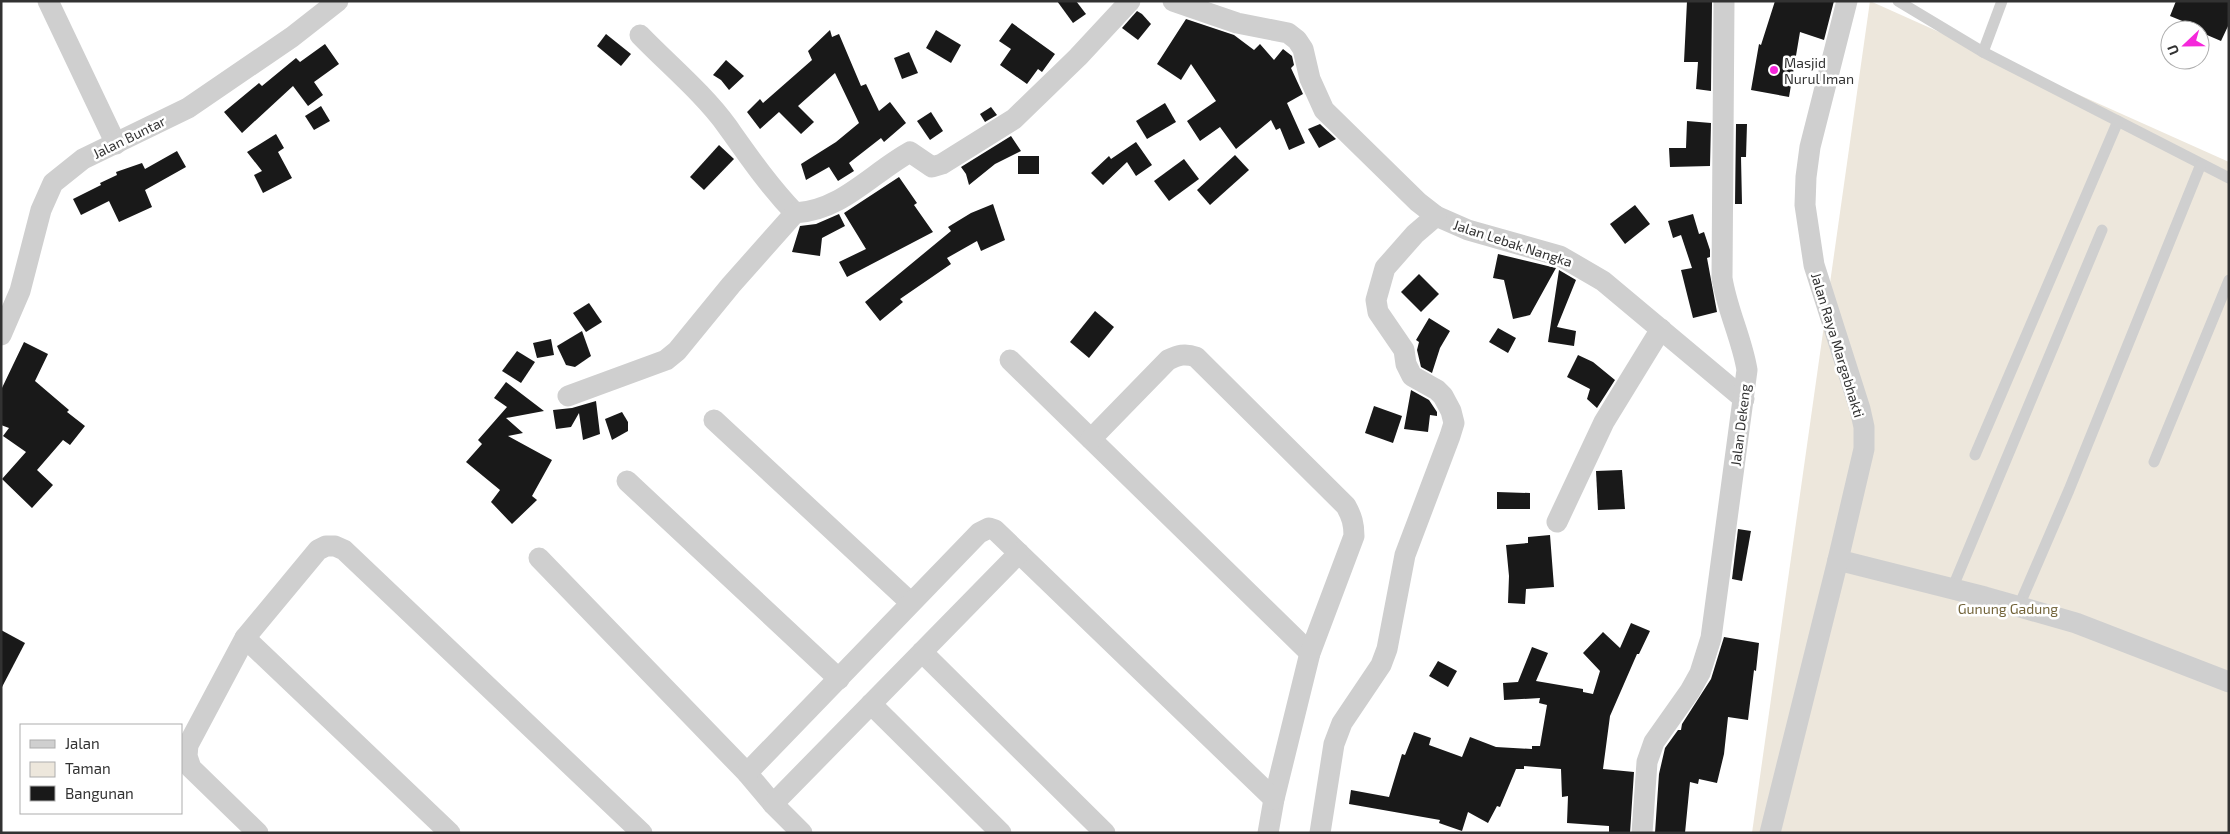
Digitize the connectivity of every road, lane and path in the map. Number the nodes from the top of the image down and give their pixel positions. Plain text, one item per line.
1 (48, 1) edge
2 (338, 1) edge
3 (1130, 1) edge
4 (1173, 1) edge
5 (1724, 1) edge
6 (1847, 1) edge
7 (1898, 1) edge
8 (2002, 1) edge
9 (640, 36) dead end
10 (1983, 52) junction
11 (2118, 121) junction
12 (116, 144) junction
13 (2201, 164) junction
14 (2229, 178) edge
15 (795, 214) junction
16 (1436, 216) junction
17 (2102, 230) dead end
18 (2229, 280) edge
19 (1661, 329) junction
20 (1, 335) edge
21 (1010, 360) dead end
22 (568, 396) dead end
23 (1744, 399) junction
24 (714, 420) dead end
25 (1091, 439) junction
26 (1975, 455) dead end
27 (2154, 462) dead end
28 (627, 481) dead end
29 (1557, 522) dead end
30 (1019, 553) junction
31 (539, 558) dead end
32 (1838, 560) junction
33 (1952, 589) junction
34 (910, 602) junction
35 (2019, 606) junction
36 (245, 638) junction
37 (922, 652) junction
38 (1310, 653) junction
39 (838, 679) junction
40 (2229, 682) edge
41 (871, 704) junction
42 (747, 773) junction
43 (1274, 799) junction
44 (773, 804) junction
45 (258, 833) edge
46 (450, 833) edge
47 (642, 833) edge
48 (802, 833) edge
49 (1001, 833) edge
50 (1105, 833) edge
51 (1268, 833) edge
52 (1320, 833) edge
53 (1642, 833) edge
54 (1770, 833) edge

1 - 12 street
2 - 12 street, Jalan Buntar
3 - 15 street
4 - 16 street, Jalan Lebak Nangka
5 - 23 street, Jalan Dekeng
6 - 32 street, Jalan Raya Margabhakti
7 - 10 lane
8 - 10 lane
9 - 15 street
10 - 11 lane
11 - 13 lane
11 - 26 lane
12 - 20 street, Jalan Buntar
13 - 14 lane
13 - 35 lane
15 - 22 street
16 - 19 street, Jalan Lebak Nangka
16 - 52 street
17 - 33 lane
18 - 27 lane
19 - 23 street, Jalan Lebak Nangka
19 - 29 street
21 - 25 street
23 - 53 street, Jalan Dekeng
24 - 34 street
25 - 38 street
25 - 38 street
28 - 39 street
30 - 34 street
30 - 37 street
30 - 43 street
31 - 42 street
32 - 33 street
32 - 54 street, Jalan Raya Margabhakti
33 - 35 street
34 - 39 street
35 - 40 street
36 - 45 street
36 - 46 street
36 - 47 street
37 - 41 street
37 - 50 street
38 - 43 street
39 - 42 street
41 - 44 street
41 - 49 street
42 - 44 street
43 - 51 street
44 - 48 street

